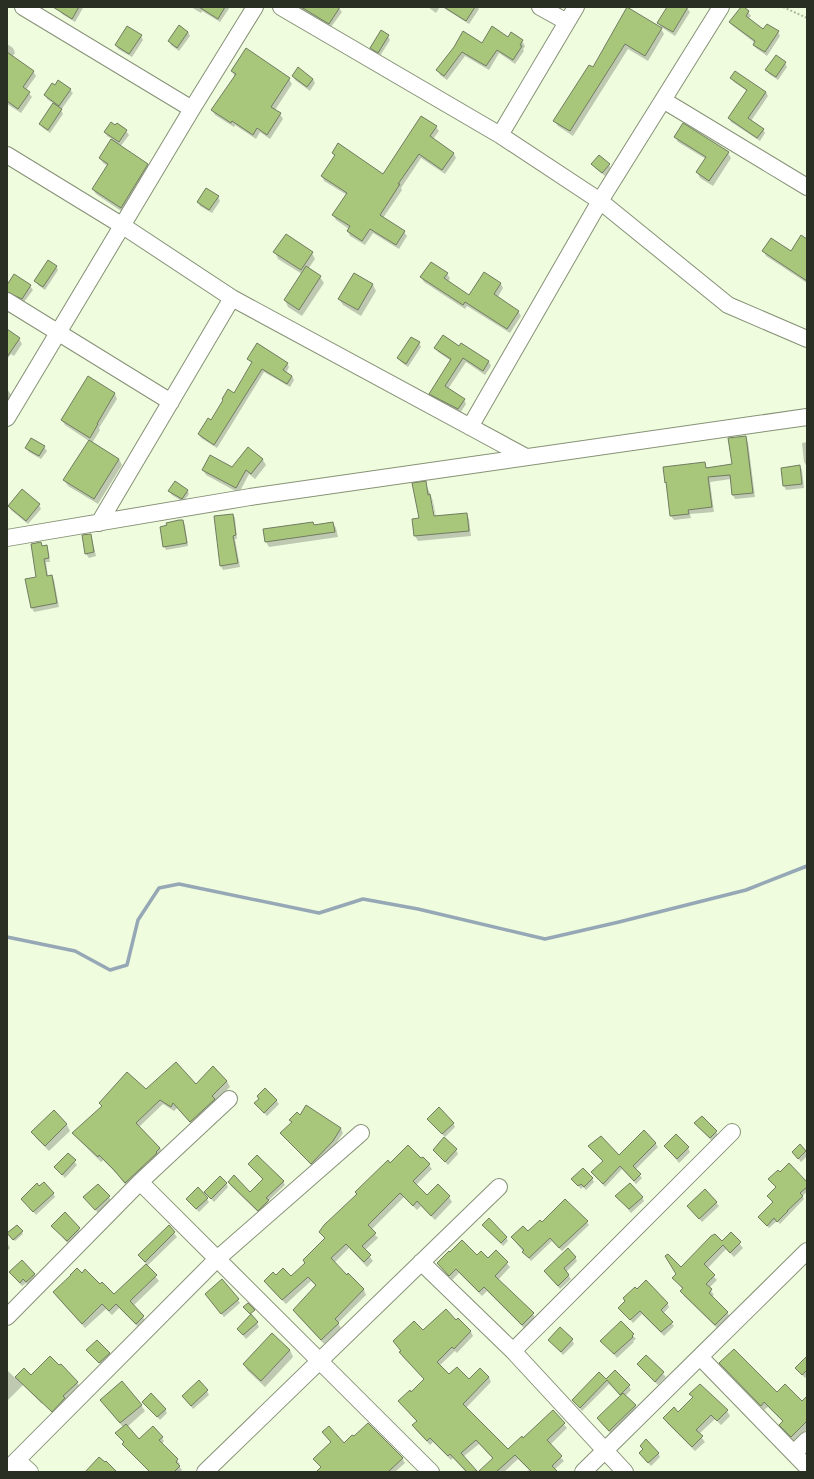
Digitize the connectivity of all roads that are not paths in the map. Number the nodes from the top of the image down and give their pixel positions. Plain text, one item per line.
1 (23, 7) edge
2 (255, 7) edge
3 (281, 7) edge
4 (540, 7) edge
5 (576, 7) edge
6 (721, 7) edge
7 (567, 22) junction
8 (663, 100) junction
9 (192, 109) junction
10 (500, 135) junction
11 (7, 155) edge
12 (807, 187) edge
13 (600, 201) junction
14 (123, 226) junction
15 (232, 298) junction
16 (7, 301) edge
17 (58, 333) junction
18 (807, 338) edge
19 (171, 402) junction
20 (807, 417) edge
21 (7, 418) edge
22 (470, 427) junction
23 (526, 457) junction
24 (99, 522) junction
25 (7, 538) edge
26 (229, 1099) dead end
27 (732, 1132) dead end
28 (361, 1133) dead end
29 (140, 1182) junction
30 (499, 1187) dead end
31 (807, 1251) edge
32 (217, 1259) junction
33 (421, 1262) junction
34 (7, 1317) edge
35 (513, 1351) junction
36 (700, 1357) junction
37 (319, 1361) junction
38 (807, 1440) edge
39 (605, 1452) junction
40 (794, 1453) junction
41 (12, 1465) edge
42 (807, 1467) edge
43 (208, 1471) edge
44 (30, 1472) edge
45 (431, 1472) edge
46 (583, 1472) edge
47 (625, 1472) edge

1 - 9 street
2 - 9 street
3 - 10 street
4 - 7 street
5 - 7 street
6 - 8 street
7 - 10 street
8 - 12 street
8 - 13 street
9 - 14 street
10 - 13 street
11 - 14 street
13 - 18 street
13 - 22 street
14 - 15 street
14 - 17 street
15 - 19 street
15 - 22 street
16 - 17 street
17 - 19 street
17 - 21 street
19 - 24 street
20 - 23 street
22 - 23 street
23 - 24 street
24 - 25 street
26 - 29 street
27 - 35 street
28 - 32 street
29 - 32 street
29 - 34 street
30 - 33 street
31 - 36 street
32 - 37 street
32 - 41 street
33 - 35 street
33 - 37 street
35 - 39 street
36 - 39 street
36 - 40 street
37 - 43 street
37 - 45 street
38 - 40 street
39 - 46 street
39 - 47 street
40 - 42 street
41 - 44 street

